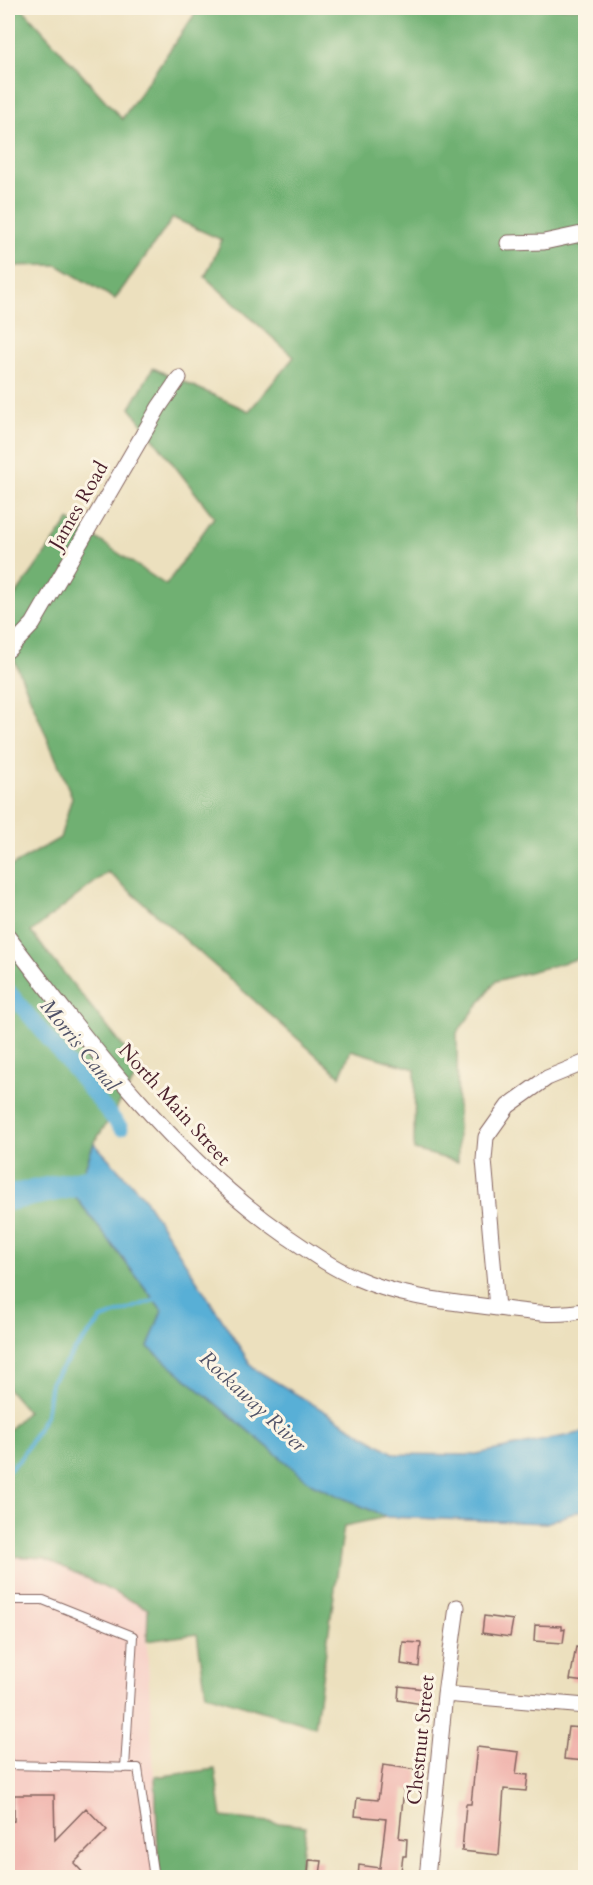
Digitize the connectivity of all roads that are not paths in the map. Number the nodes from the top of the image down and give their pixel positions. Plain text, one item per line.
1 (585, 233) edge
2 (508, 243) dead end
3 (179, 378) dead end
4 (11, 640) edge
5 (8, 937) edge
6 (585, 1062) edge
7 (497, 1308) junction
8 (585, 1310) edge
9 (8, 1600) edge
10 (457, 1607) dead end
11 (445, 1695) junction
12 (585, 1706) edge
13 (8, 1765) edge
14 (125, 1768) junction
15 (154, 1878) edge
16 (427, 1878) edge

1 - 2 street
3 - 4 street, James Road
5 - 7 street, North Main Street
6 - 7 street
7 - 8 street, North Main Street
9 - 14 lane
10 - 11 street, Chestnut Street
11 - 12 street
11 - 16 street, Chestnut Street
13 - 14 lane
14 - 15 lane

